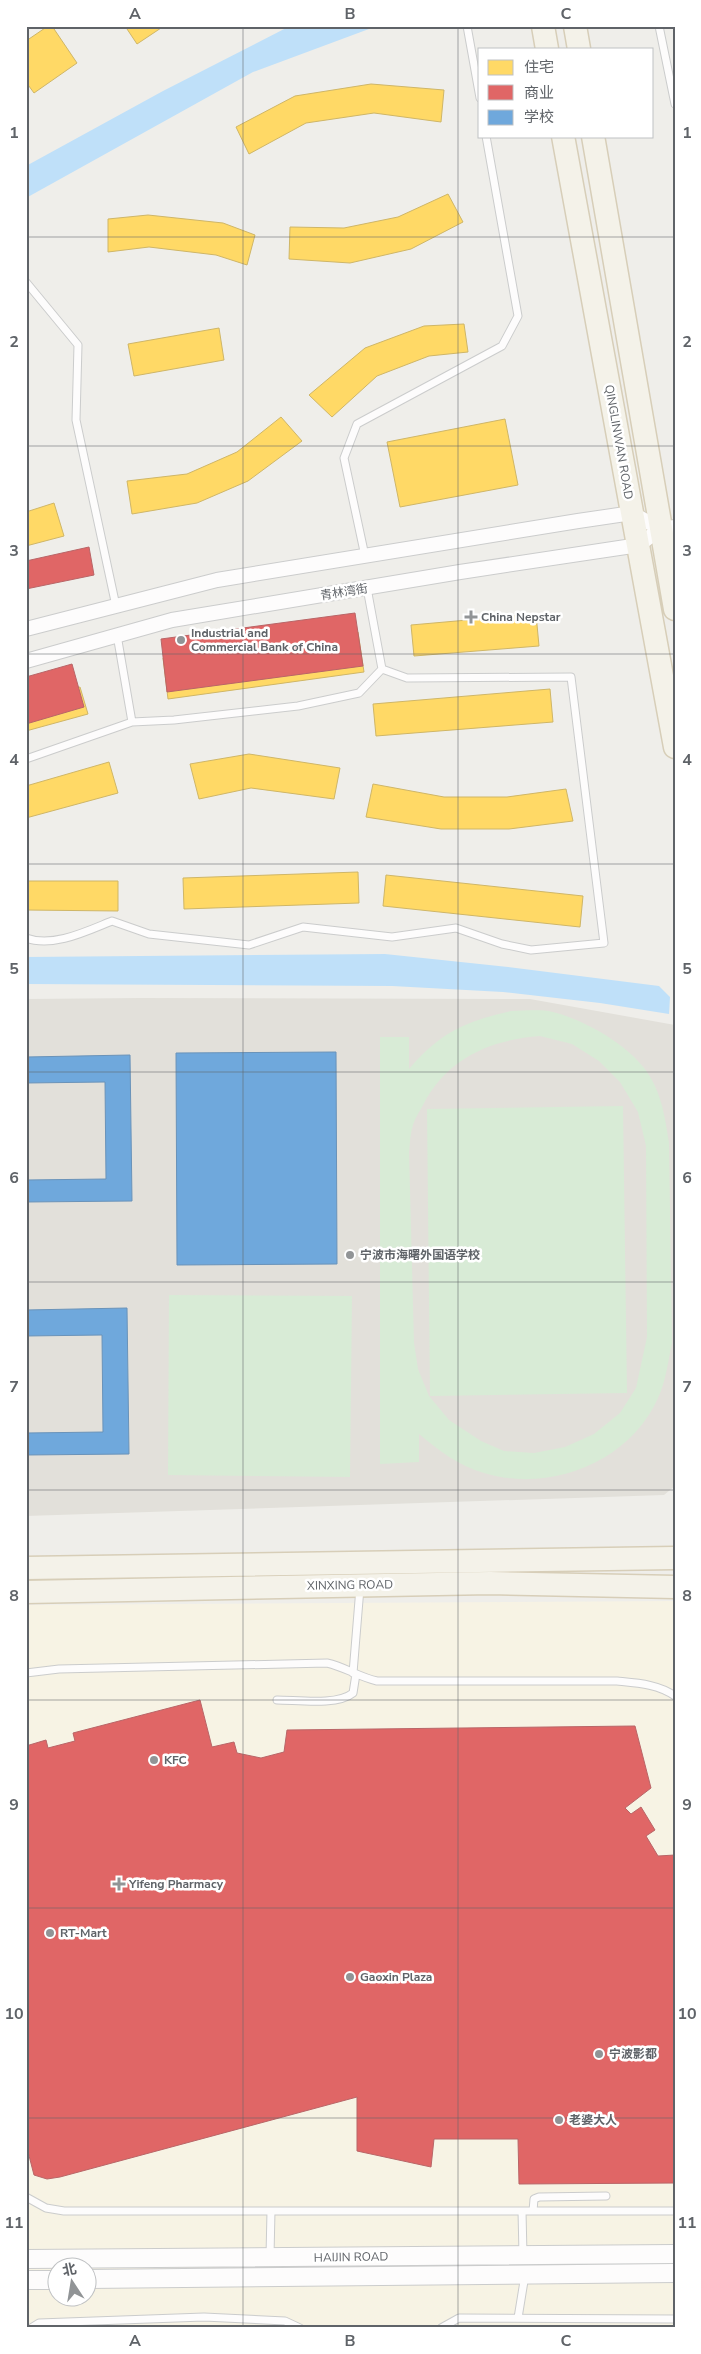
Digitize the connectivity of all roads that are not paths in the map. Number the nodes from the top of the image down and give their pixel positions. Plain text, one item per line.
1 (575, 26) edge
2 (659, 26) edge
3 (468, 29) edge
4 (579, 48) edge
5 (665, 57) junction
6 (675, 58) edge
7 (478, 86) edge
8 (675, 104) edge
9 (486, 138) edge
10 (563, 138) edge
11 (593, 138) edge
12 (26, 282) edge
13 (632, 513) junction
14 (667, 528) edge
15 (639, 545) junction
16 (365, 556) junction
17 (367, 588) junction
18 (116, 606) junction
19 (675, 609) edge
20 (26, 629) edge
21 (118, 636) junction
22 (26, 661) edge
23 (382, 669) junction
24 (132, 722) junction
25 (675, 747) edge
26 (26, 759) edge
27 (26, 938) edge
28 (675, 1558) edge
29 (26, 1568) edge
30 (361, 1584) junction
31 (675, 1587) edge
32 (26, 1592) edge
33 (26, 1673) edge
34 (354, 1673) junction
35 (675, 1696) edge
36 (277, 1700) dead end
37 (606, 2196) dead end
38 (26, 2198) edge
39 (675, 2210) edge
40 (271, 2211) junction
41 (522, 2211) junction
42 (533, 2211) junction
43 (675, 2254) edge
44 (523, 2255) junction
45 (270, 2258) junction
46 (26, 2259) edge
47 (675, 2273) edge
48 (525, 2275) junction
49 (98, 2279) edge
50 (26, 2280) edge
51 (48, 2280) edge
52 (518, 2318) junction
53 (675, 2319) edge
54 (31, 2328) edge
55 (300, 2328) edge
56 (441, 2328) edge

1 - 4 main road
2 - 5 lane
3 - 7 lane
5 - 6 lane
5 - 8 lane
9 - 16 lane
10 - 13 main road, QINGLINWAN ROAD
11 - 14 main road, QINGLINWAN ROAD
12 - 18 lane
13 - 14 street
13 - 15 main road, QINGLINWAN ROAD
13 - 16 street
14 - 15 street, 青林湾街
14 - 19 main road, QINGLINWAN ROAD
15 - 17 street, 青林湾街
15 - 25 main road, QINGLINWAN ROAD
16 - 18 street
17 - 21 street, 青林湾街
17 - 23 lane
18 - 20 street
21 - 22 street, 青林湾街
21 - 24 lane
23 - 24 lane
23 - 27 lane
24 - 26 lane
28 - 29 main road, XINXING ROAD
30 - 31 main road, XINXING ROAD
30 - 32 main road, XINXING ROAD
30 - 34 lane
33 - 34 lane
34 - 35 lane
34 - 36 lane
37 - 42 lane
38 - 40 lane
39 - 42 lane
40 - 41 lane
40 - 45 lane
41 - 42 lane
41 - 44 lane
43 - 44 street, HAIJIN ROAD
44 - 45 street, HAIJIN ROAD
45 - 46 street, HAIJIN ROAD
47 - 48 street, HAIJIN ROAD
48 - 49 street, HAIJIN ROAD
48 - 52 lane
50 - 51 street
52 - 53 lane
52 - 56 lane
54 - 55 lane

